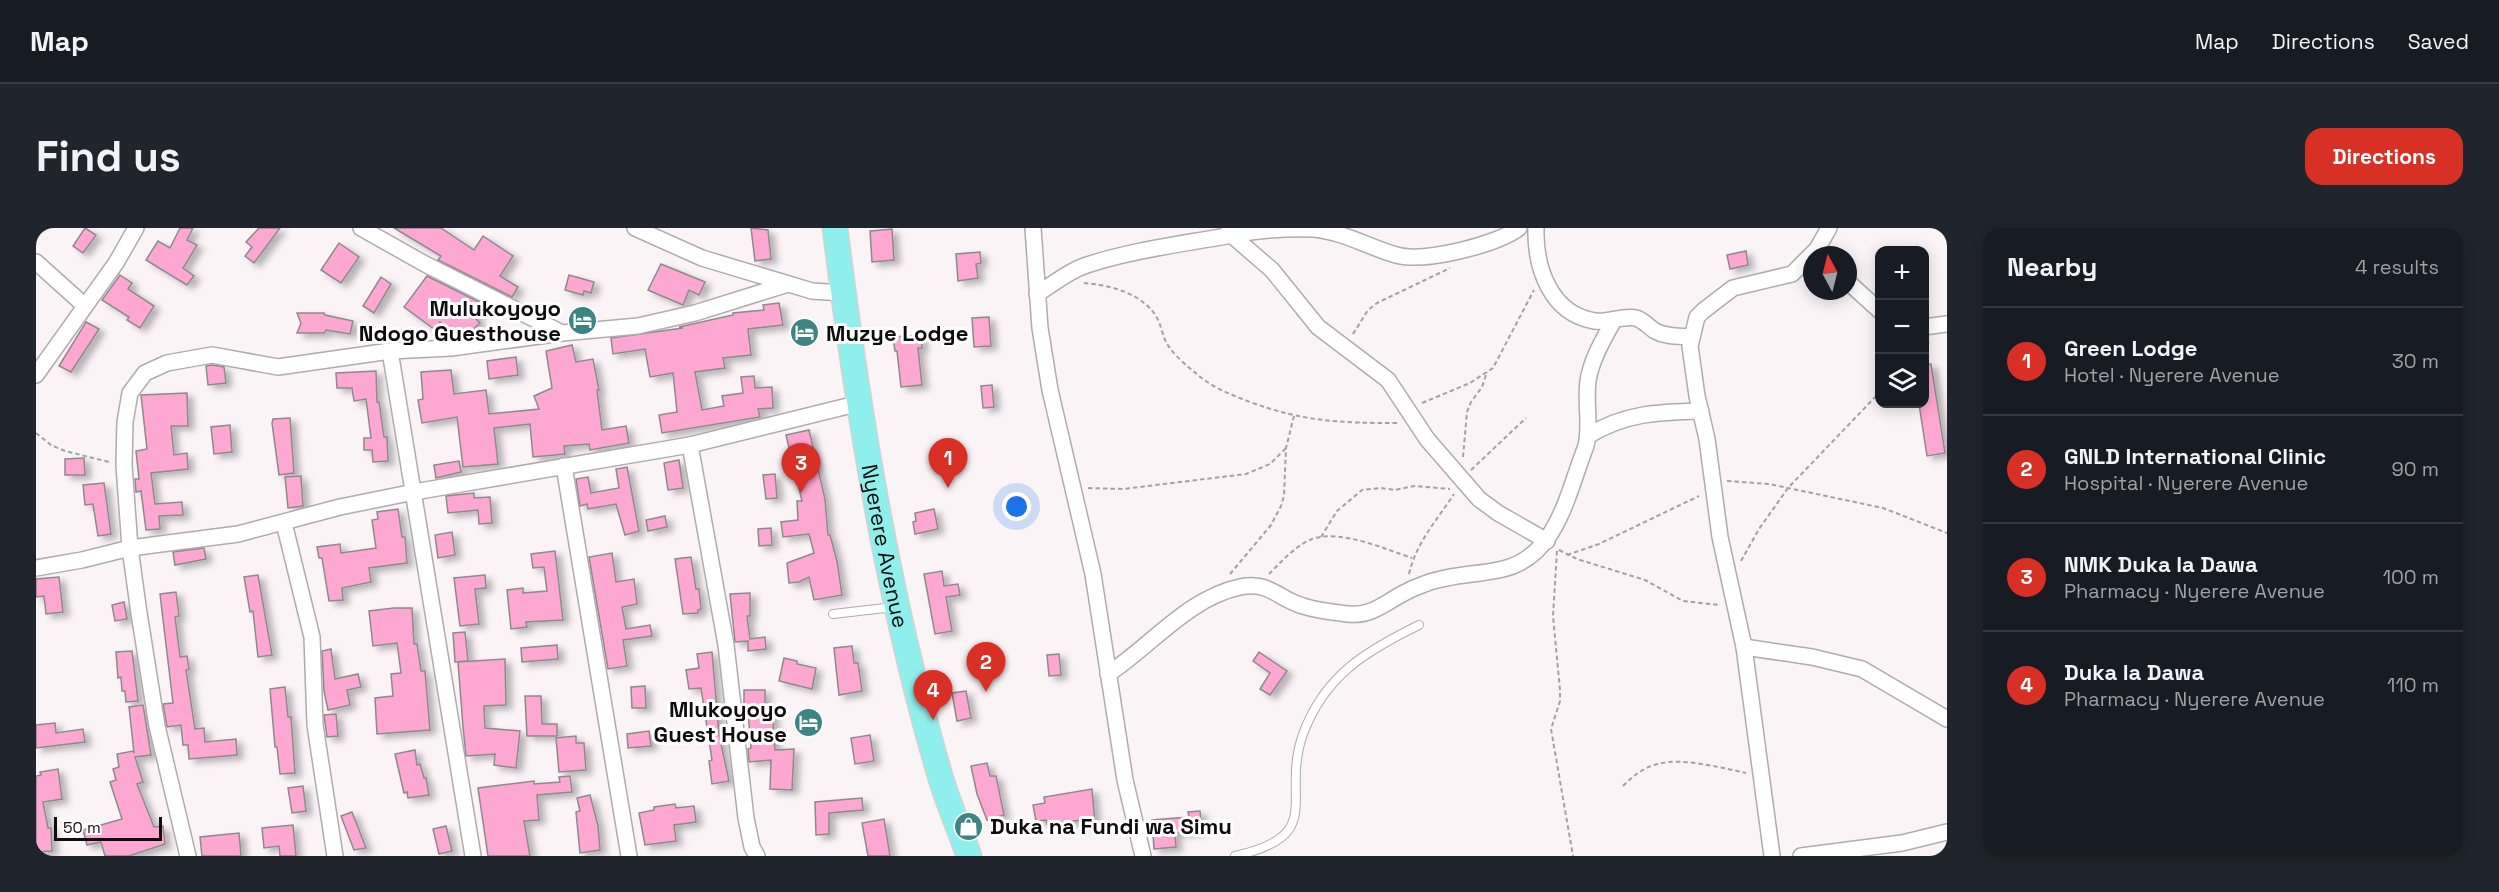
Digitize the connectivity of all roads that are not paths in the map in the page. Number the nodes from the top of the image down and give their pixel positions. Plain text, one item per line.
1 (136, 228) edge
2 (361, 228) edge
3 (635, 228) edge
4 (835, 228) edge
5 (1033, 228) edge
6 (1519, 228) edge
7 (1536, 228) edge
8 (1829, 228) edge
9 (1227, 232) edge
10 (1822, 246) edge
11 (36, 262) edge
12 (1803, 265) edge
13 (788, 284) junction
14 (1857, 290) edge
15 (843, 293) junction
16 (1036, 294) junction
17 (85, 306) junction
18 (1875, 306) edge
19 (1614, 320) junction
20 (1947, 324) edge
21 (1929, 326) edge
22 (562, 333) junction
23 (1692, 337) junction
24 (390, 351) junction
25 (36, 375) edge
26 (860, 403) junction
27 (1701, 411) junction
28 (1588, 436) junction
29 (690, 445) junction
30 (564, 466) junction
31 (414, 492) junction
32 (284, 523) junction
33 (1552, 545) junction
34 (130, 548) junction
35 (36, 568) edge
36 (898, 606) junction
37 (833, 614) dead end
38 (1419, 625) dead end
39 (1744, 647) junction
40 (1108, 674) junction
41 (1947, 719) edge
42 (1947, 832) edge
43 (188, 856) edge
44 (335, 856) edge
45 (473, 856) edge
46 (629, 856) edge
47 (757, 856) edge
48 (969, 856) edge
49 (1143, 856) edge
50 (1235, 856) edge
51 (1772, 856) edge
52 (1801, 856) edge

1 - 17 street
2 - 22 street
3 - 13 street
4 - 15 main road, Nyerere Avenue
5 - 16 street
6 - 9 street
7 - 19 street
8 - 10 street
9 - 16 street
9 - 33 street
11 - 17 street
12 - 23 street
13 - 15 street
13 - 22 street
14 - 18 street
15 - 26 main road, Nyerere Avenue
16 - 40 street
17 - 25 street
19 - 23 street
19 - 28 street
20 - 21 street
22 - 24 street
23 - 27 street
24 - 31 street
24 - 34 street
26 - 29 street
26 - 36 main road, Nyerere Avenue
27 - 28 street
27 - 39 street
28 - 33 street
29 - 30 street
29 - 47 street
30 - 31 street
30 - 46 street
31 - 32 street
31 - 45 street
32 - 34 street
32 - 44 street
33 - 40 street
34 - 35 street
34 - 43 street
36 - 37 lane
36 - 48 main road, Nyerere Avenue
38 - 50 lane
39 - 41 street
39 - 51 street
40 - 49 street
42 - 52 street

